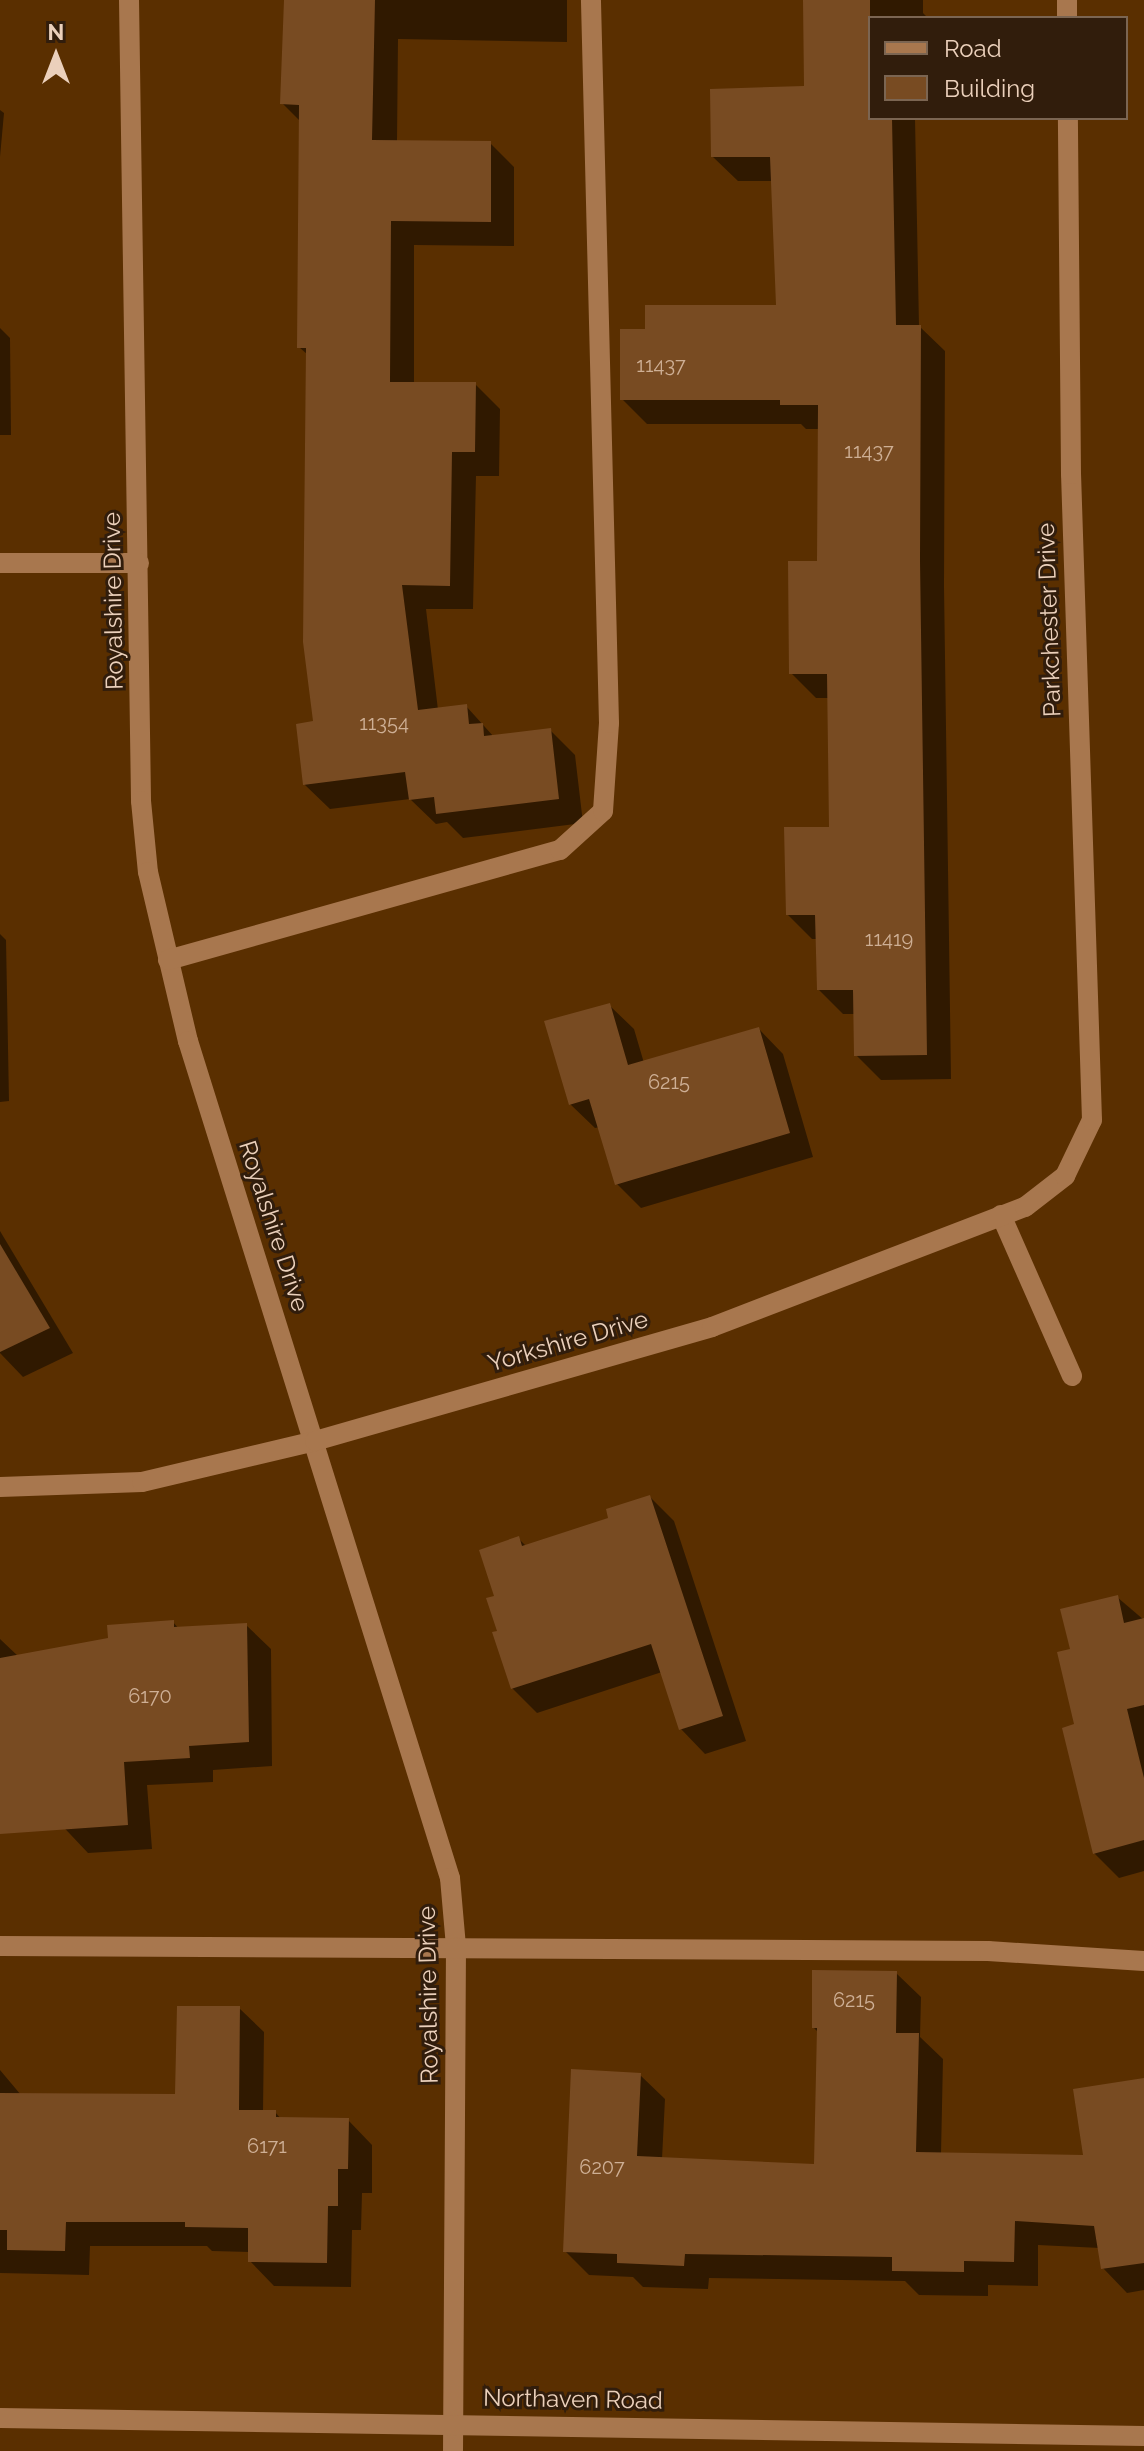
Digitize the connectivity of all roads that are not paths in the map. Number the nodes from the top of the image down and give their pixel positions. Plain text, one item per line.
1 (129, 0) edge
2 (591, 0) edge
3 (1068, 120) edge
4 (0, 563) edge
5 (139, 563) junction
6 (168, 960) junction
7 (1092, 1120) joint
8 (1001, 1215) junction
9 (1072, 1376) dead end
10 (315, 1441) junction
11 (0, 1487) edge
12 (0, 1946) edge
13 (456, 1947) junction
14 (1144, 1961) edge
15 (0, 2418) edge
16 (453, 2423) junction
17 (1144, 2436) edge
18 (453, 2451) edge

1 - 5 street, Royalshire Drive
2 - 6 street
3 - 7 street, Parkchester Drive
4 - 5 street
5 - 6 street, Royalshire Drive
6 - 10 street, Royalshire Drive
7 - 8 street, Yorkshire Drive
8 - 9 street
8 - 10 street, Yorkshire Drive
10 - 11 street, Yorkshire Drive
10 - 13 street, Royalshire Drive
12 - 13 street
13 - 14 street
13 - 16 street, Royalshire Drive
15 - 16 street, Northaven Road
16 - 17 street, Northaven Road
16 - 18 street, Royalshire Drive

